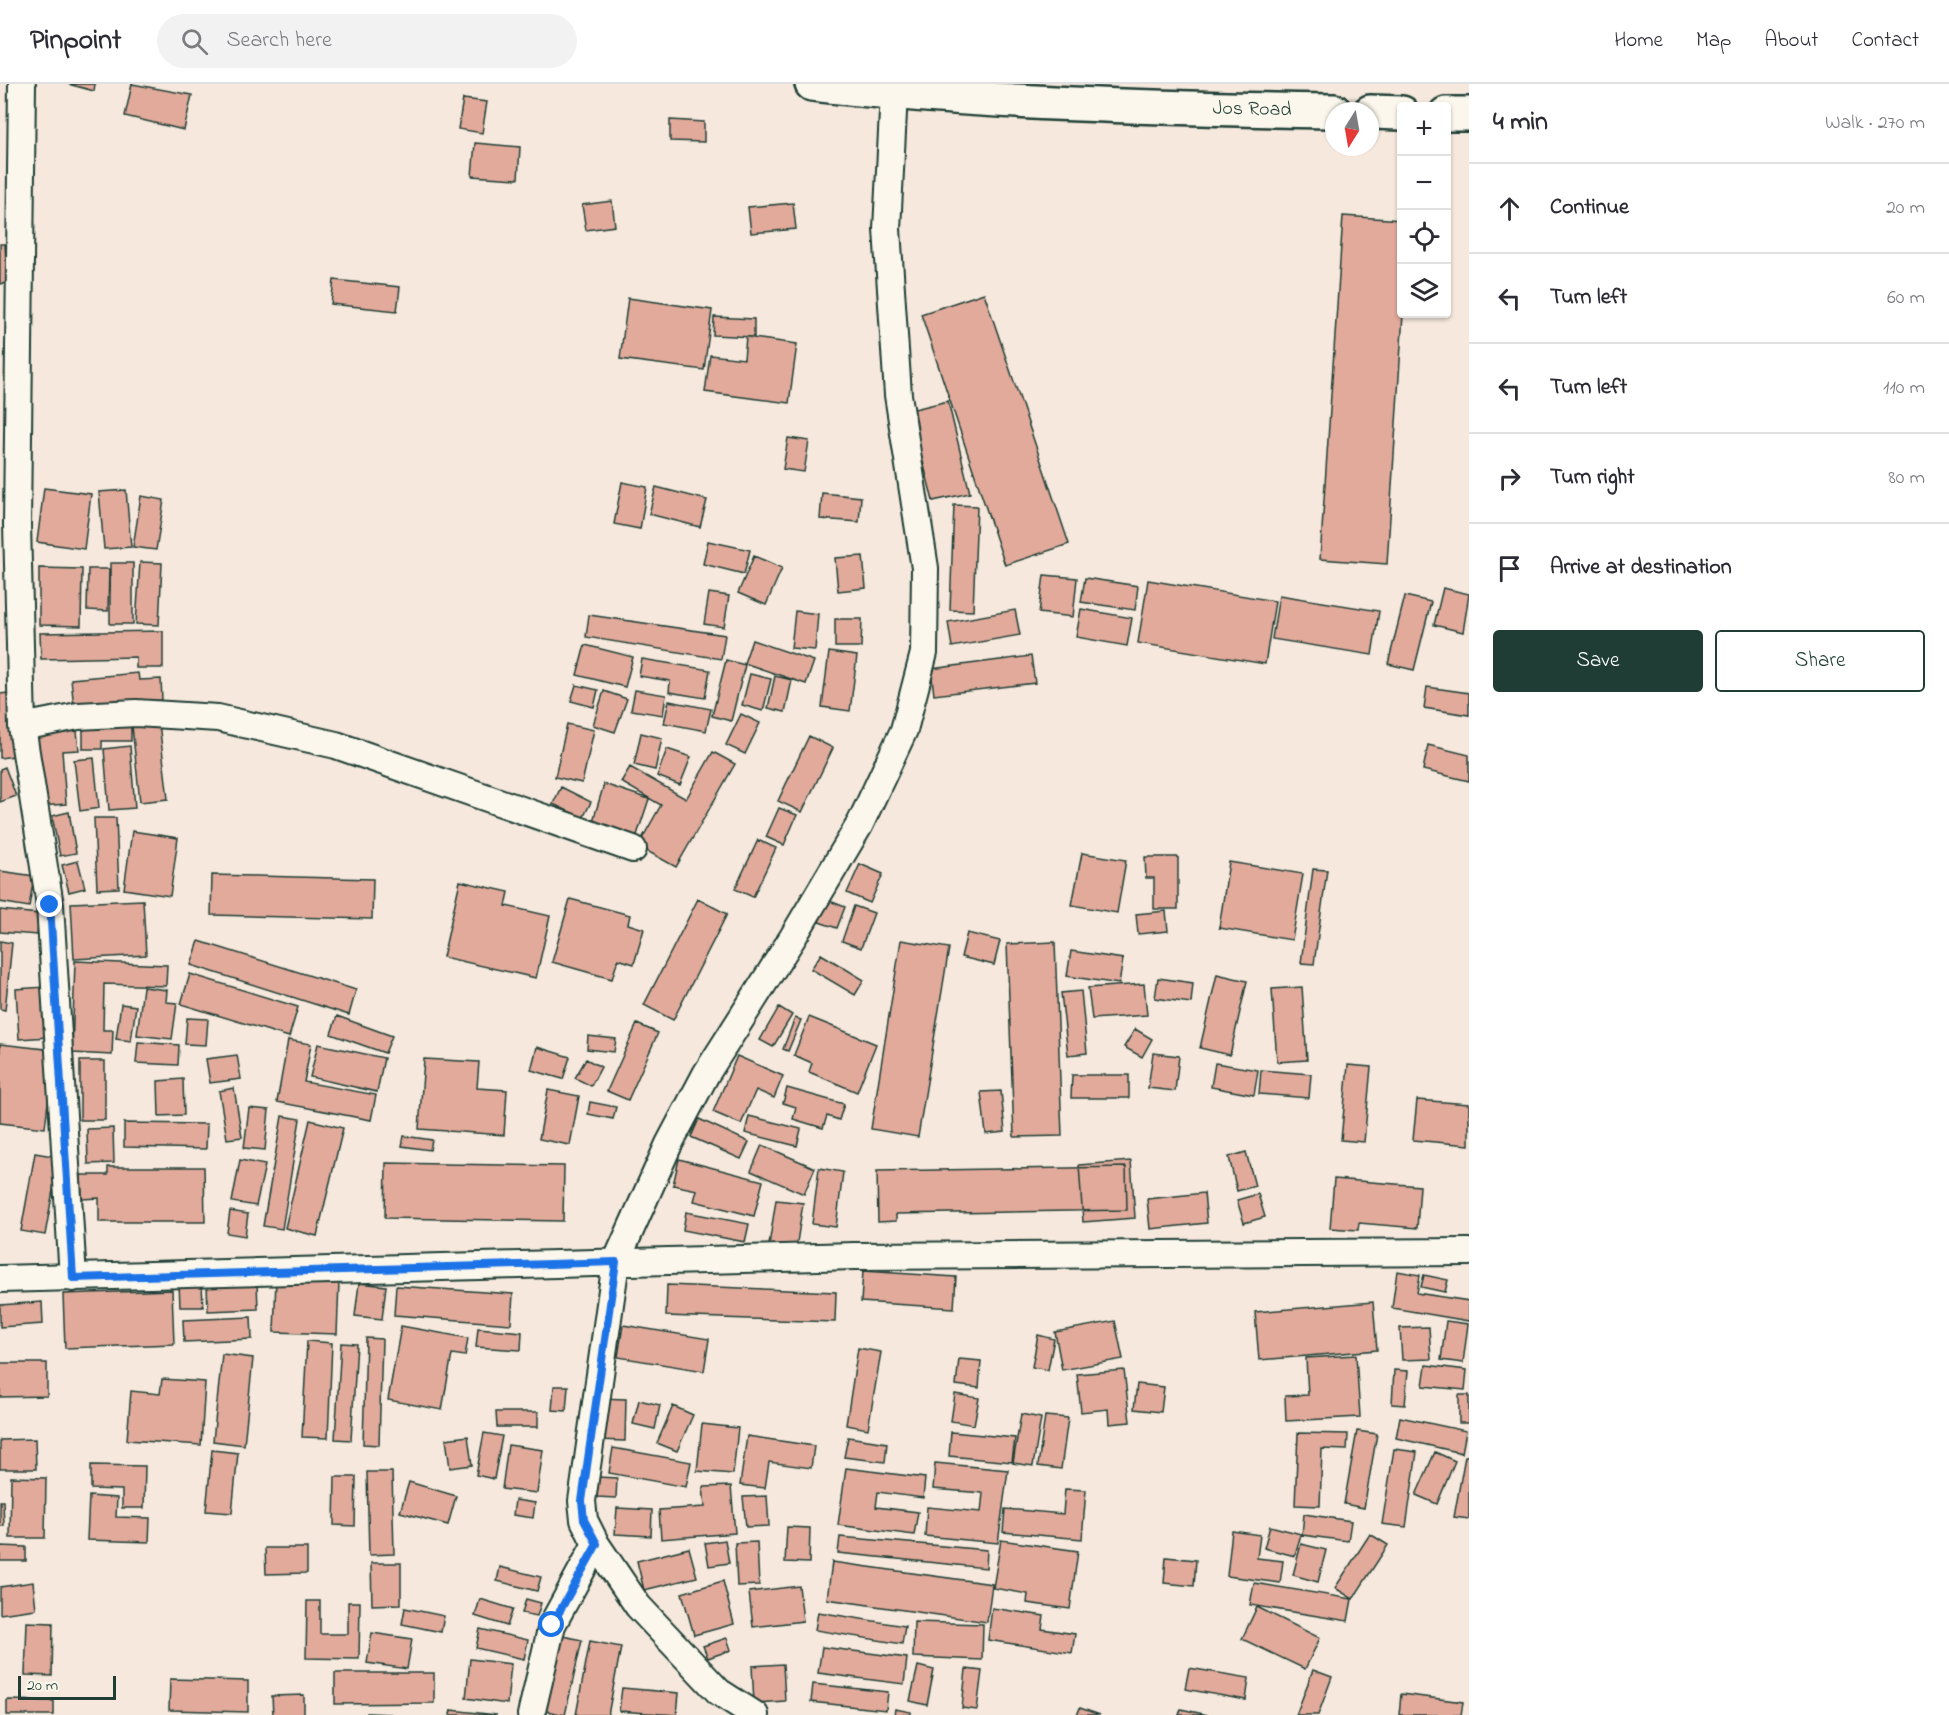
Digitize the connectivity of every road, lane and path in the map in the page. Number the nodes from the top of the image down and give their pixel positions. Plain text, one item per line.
1 (22, 84) edge
2 (812, 84) edge
3 (894, 93) junction
4 (1325, 111) edge
5 (1379, 112) edge
6 (1397, 113) edge
7 (1451, 114) edge
8 (1469, 114) edge
9 (22, 727) junction
10 (633, 849) dead end
11 (1469, 1252) edge
12 (616, 1262) junction
13 (73, 1278) junction
14 (0, 1279) edge
15 (597, 1544) junction
16 (531, 1715) edge
17 (755, 1715) edge

1 - 9 street
2 - 3 highway, Jos Road
3 - 4 highway, Jos Road
3 - 12 street
5 - 6 highway
7 - 8 highway
9 - 10 street
9 - 13 street
11 - 12 street
12 - 13 street
12 - 15 street
13 - 14 street
15 - 16 street
15 - 17 street

